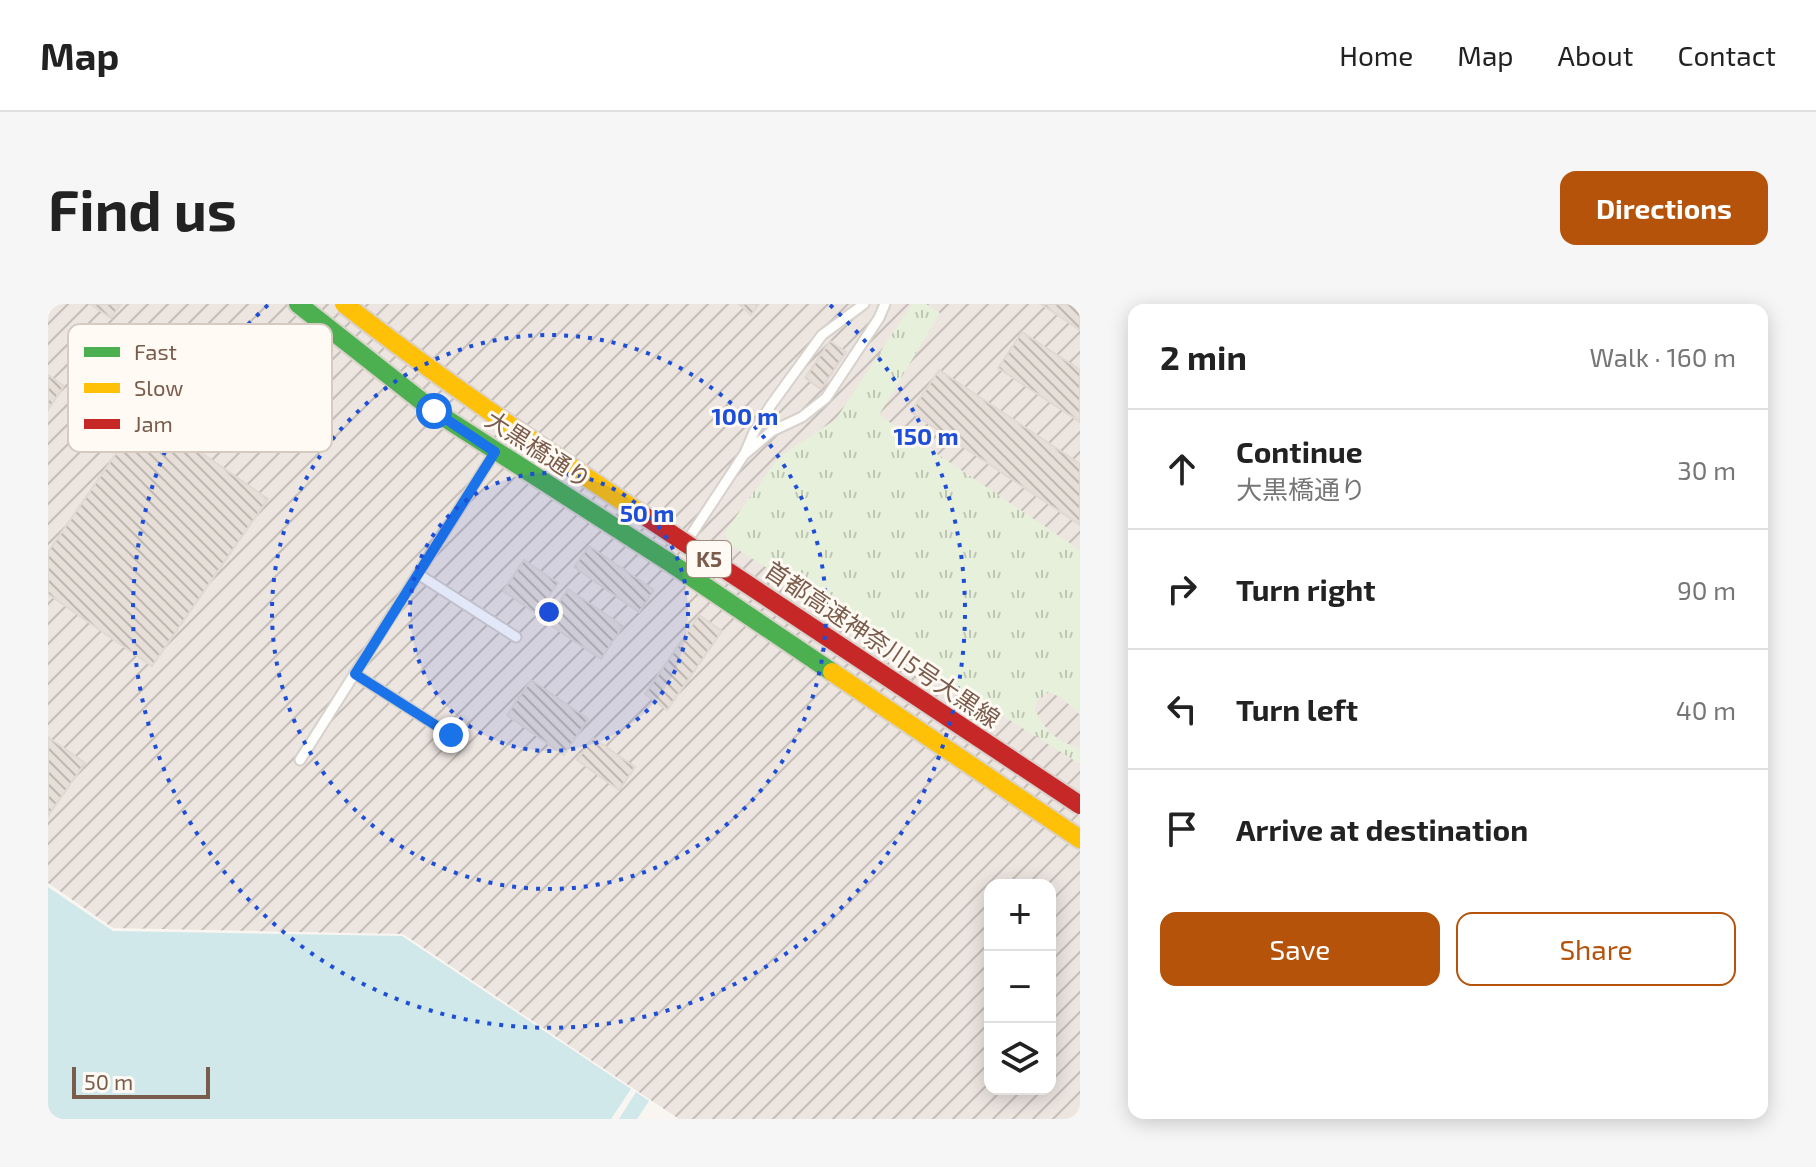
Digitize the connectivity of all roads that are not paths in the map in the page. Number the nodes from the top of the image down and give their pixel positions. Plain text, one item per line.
1 (329, 304) edge
2 (344, 304) edge
3 (358, 304) edge
4 (864, 304) edge
5 (885, 304) edge
6 (307, 307) edge
7 (328, 324) edge
8 (332, 327) edge
9 (495, 452) junction
10 (745, 453) junction
11 (677, 556) junction
12 (418, 574) junction
13 (516, 637) dead end
14 (355, 674) junction
15 (451, 735) dead end
16 (300, 760) dead end
17 (1080, 797) edge
18 (1080, 805) edge
19 (1080, 813) edge
20 (1080, 839) edge

1 - 11 main road, 大黒橋通り
2 - 18 main road, 首都高速神奈川5号大黒線 / K5, bridge
3 - 17 main road, 首都高速神奈川5号大黒線 / K5
4 - 10 lane
5 - 10 lane
6 - 7 main road, 大黒橋通り
8 - 9 main road, 大黒橋通り
9 - 11 main road, 大黒橋通り
9 - 12 lane
10 - 11 lane
11 - 19 main road, 大黒橋通り
11 - 20 main road, 大黒橋通り
12 - 13 lane
12 - 14 lane
14 - 15 lane
14 - 16 lane

